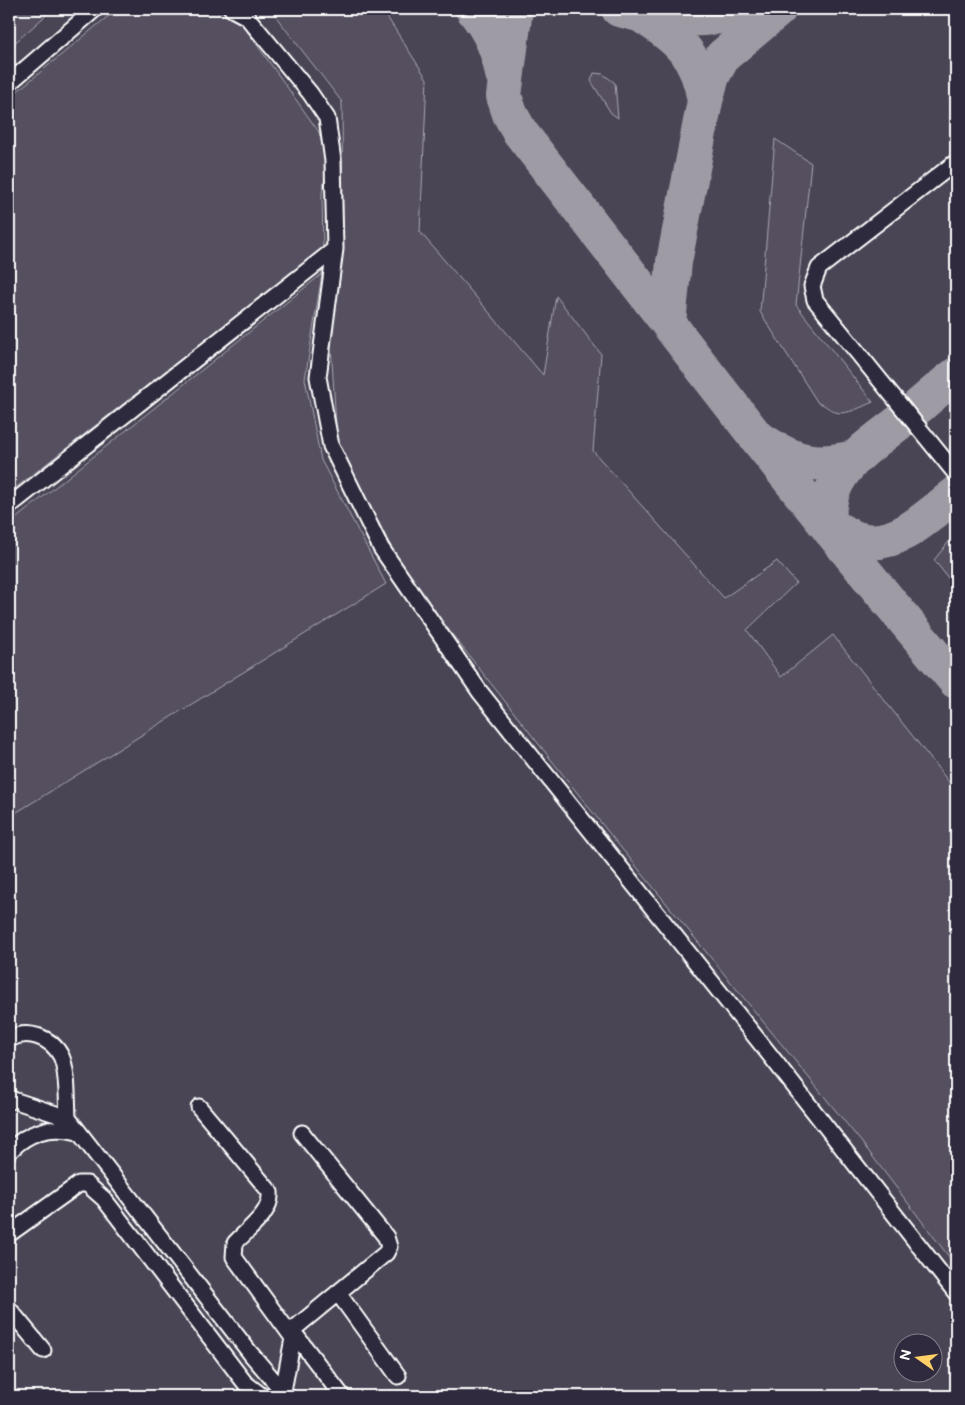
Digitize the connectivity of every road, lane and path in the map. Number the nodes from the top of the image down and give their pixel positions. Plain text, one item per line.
1 (95, 9) edge
2 (232, 9) edge
3 (9, 83) edge
4 (956, 162) edge
5 (335, 249) junction
6 (956, 474) edge
7 (9, 506) edge
8 (9, 1039) edge
9 (9, 1096) edge
10 (199, 1107) dead end
11 (68, 1118) junction
12 (78, 1132) junction
13 (302, 1133) dead end
14 (9, 1152) edge
15 (9, 1234) edge
16 (338, 1293) junction
17 (956, 1293) edge
18 (9, 1309) edge
19 (294, 1336) junction
20 (43, 1350) dead end
21 (398, 1376) dead end
22 (285, 1394) edge
23 (262, 1396) edge
24 (342, 1396) edge

1 - 3 lane
2 - 5 lane
4 - 6 lane
5 - 7 lane
5 - 17 lane
8 - 11 lane
9 - 11 lane
10 - 19 lane
11 - 12 lane
12 - 14 lane
12 - 22 lane
13 - 16 lane
15 - 23 lane
16 - 19 lane
16 - 21 lane
18 - 20 lane
19 - 22 lane
19 - 24 lane

